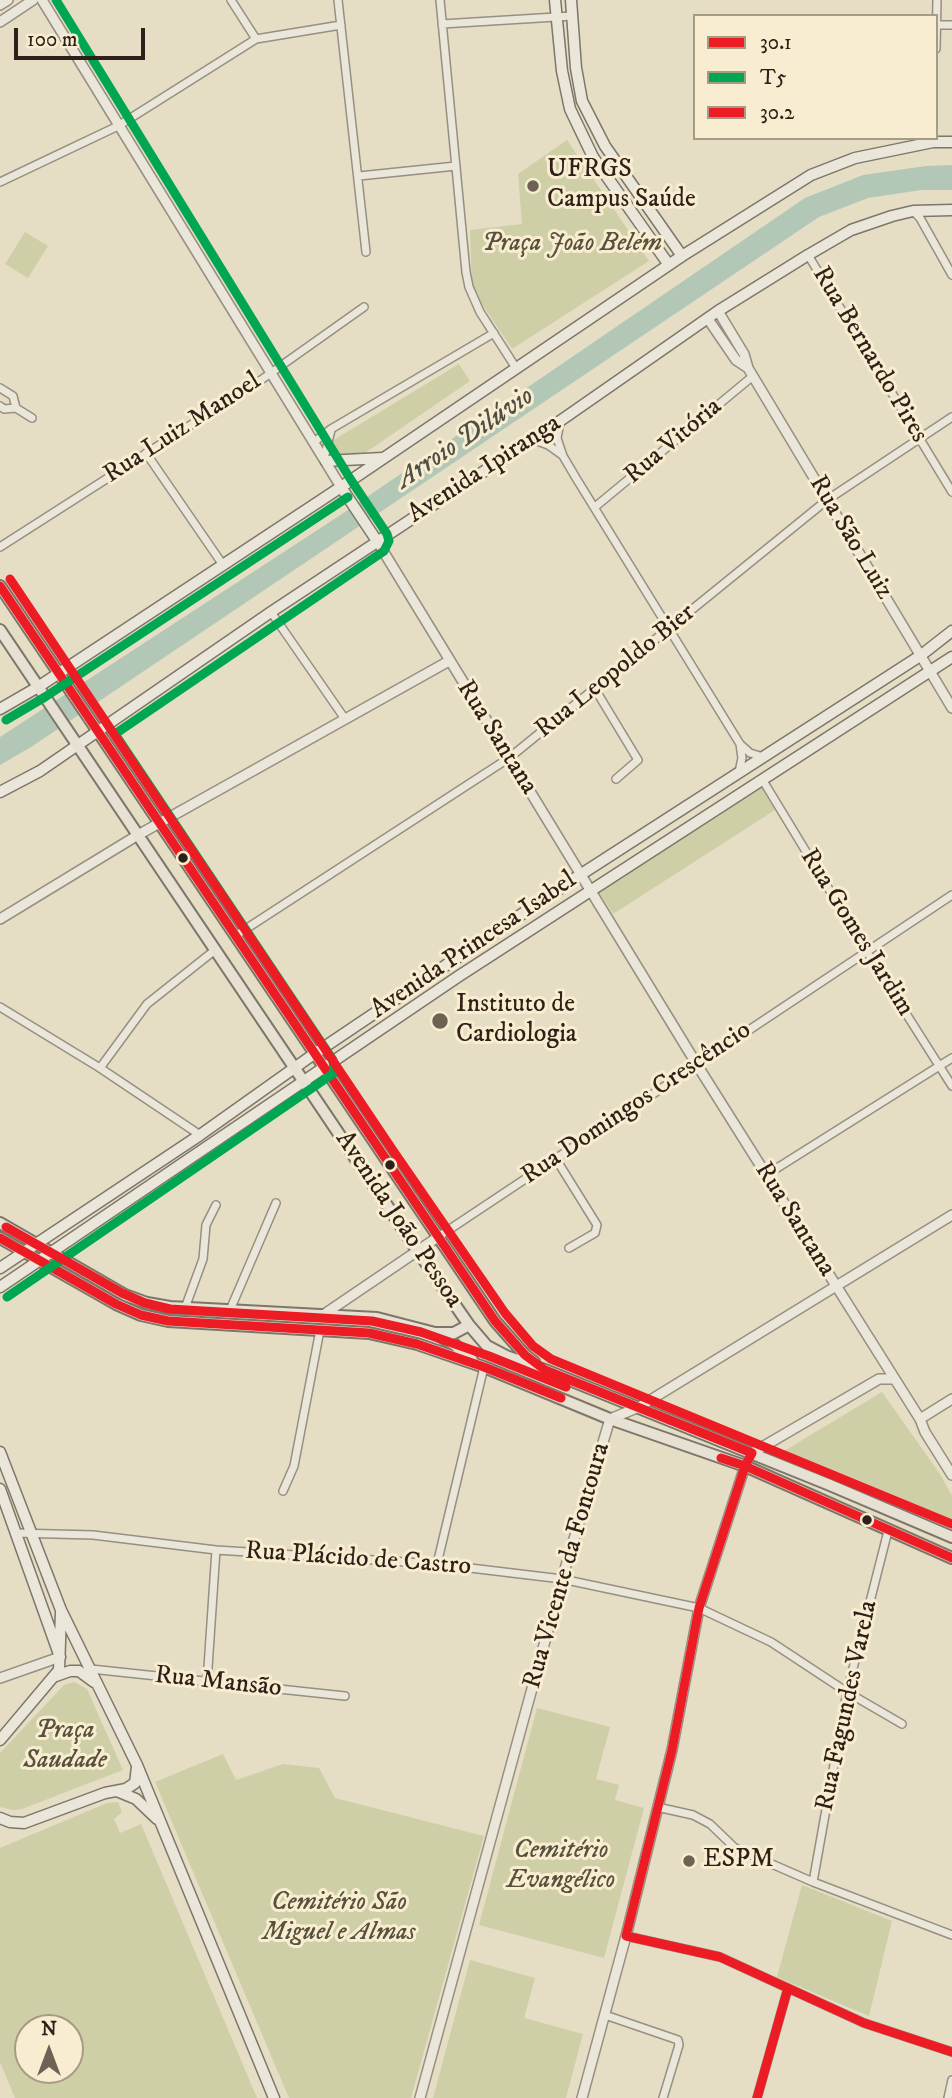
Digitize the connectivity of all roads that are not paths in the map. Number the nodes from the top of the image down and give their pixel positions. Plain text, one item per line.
1 (8, 0) edge
2 (33, 0) edge
3 (41, 0) edge
4 (231, 0) edge
5 (338, 0) edge
6 (440, 0) edge
7 (555, 0) edge
8 (571, 0) edge
9 (0, 5) edge
10 (572, 16) junction
11 (556, 18) junction
12 (0, 22) edge
13 (442, 24) junction
14 (341, 25) junction
15 (256, 39) junction
16 (118, 126) junction
17 (934, 140) edge
18 (952, 142) edge
19 (456, 166) junction
20 (359, 176) junction
21 (0, 182) edge
22 (952, 210) edge
23 (913, 211) junction
24 (366, 252) dead end
25 (808, 255) junction
26 (682, 256) junction
27 (669, 265) junction
28 (952, 275) edge
29 (364, 307) dead end
30 (718, 311) junction
31 (708, 319) junction
32 (494, 333) junction
33 (516, 369) junction
34 (750, 372) junction
35 (270, 373) junction
36 (0, 388) edge
37 (0, 406) edge
38 (16, 408) junction
39 (952, 417) edge
40 (32, 418) dead end
41 (560, 421) junction
42 (331, 429) junction
43 (920, 438) junction
44 (532, 439) junction
45 (314, 442) junction
46 (146, 453) junction
47 (563, 456) junction
48 (382, 458) junction
49 (325, 460) junction
50 (343, 491) junction
51 (952, 492) edge
52 (827, 500) junction
53 (595, 507) junction
54 (377, 541) junction
55 (0, 547) edge
56 (222, 565) junction
57 (0, 586) edge
58 (271, 612) junction
59 (670, 629) junction
60 (0, 630) edge
61 (952, 631) edge
62 (920, 656) junction
63 (952, 657) edge
64 (449, 661) junction
65 (931, 672) junction
66 (58, 674) junction
67 (38, 687) junction
68 (595, 689) junction
69 (952, 708) edge
70 (0, 709) edge
71 (345, 719) junction
72 (98, 732) junction
73 (740, 744) junction
74 (78, 745) junction
75 (763, 757) junction
76 (509, 758) junction
77 (739, 772) junction
78 (616, 779) dead end
79 (762, 779) junction
80 (0, 792) edge
81 (159, 824) junction
82 (138, 835) junction
83 (580, 875) junction
84 (590, 890) junction
85 (952, 895) edge
86 (0, 919) edge
87 (236, 936) junction
88 (215, 950) junction
89 (867, 952) junction
90 (0, 1007) edge
91 (314, 1054) junction
92 (952, 1058) edge
93 (696, 1064) junction
94 (940, 1066) junction
95 (323, 1067) junction
96 (100, 1068) junction
97 (295, 1068) junction
98 (304, 1081) junction
99 (952, 1086) edge
100 (200, 1135) junction
101 (556, 1159) junction
102 (765, 1175) junction
103 (276, 1203) dead end
104 (216, 1205) dead end
105 (952, 1214) edge
106 (0, 1223) edge
107 (438, 1237) junction
108 (0, 1238) edge
109 (37, 1244) junction
110 (569, 1248) dead end
111 (417, 1250) junction
112 (25, 1252) junction
113 (52, 1253) junction
114 (40, 1261) junction
115 (0, 1268) edge
116 (836, 1286) junction
117 (0, 1287) edge
118 (185, 1308) junction
119 (230, 1310) junction
120 (323, 1315) junction
121 (469, 1325) junction
122 (320, 1330) junction
123 (435, 1334) junction
124 (481, 1366) junction
125 (885, 1367) junction
126 (545, 1370) junction
127 (893, 1378) junction
128 (880, 1379) junction
129 (952, 1399) edge
130 (639, 1407) junction
131 (610, 1419) junction
132 (920, 1419) junction
133 (0, 1452) edge
134 (752, 1453) junction
135 (745, 1466) junction
136 (952, 1475) edge
137 (0, 1489) edge
138 (283, 1491) dead end
139 (888, 1531) junction
140 (15, 1532) junction
141 (31, 1533) junction
142 (952, 1537) edge
143 (216, 1550) junction
144 (952, 1558) edge
145 (438, 1564) junction
146 (562, 1580) junction
147 (699, 1608) junction
148 (61, 1609) junction
149 (60, 1657) junction
150 (91, 1669) junction
151 (56, 1676) junction
152 (0, 1678) edge
153 (208, 1682) junction
154 (847, 1692) junction
155 (103, 1693) junction
156 (345, 1696) dead end
157 (902, 1724) dead end
158 (0, 1740) edge
159 (137, 1765) junction
160 (116, 1791) junction
161 (657, 1807) junction
162 (0, 1818) edge
163 (160, 1822) junction
164 (813, 1882) junction
165 (952, 1935) edge
166 (626, 1936) junction
167 (788, 1988) junction
168 (605, 2015) junction
169 (952, 2052) edge
170 (952, 2080) edge
171 (274, 2098) edge
172 (420, 2098) edge
173 (582, 2098) edge
174 (663, 2098) edge
175 (757, 2098) edge
176 (948, 2098) edge

1 - 9 street
2 - 12 street
3 - 16 street, Rua Santana
4 - 15 street
5 - 14 street
6 - 13 street
7 - 11 main road
8 - 10 main road
10 - 11 street
10 - 26 main road
11 - 13 street
11 - 27 main road
13 - 19 street
14 - 15 street
14 - 20 street
15 - 16 street
16 - 21 street
16 - 35 street, Rua Santana
17 - 18 main road
17 - 26 main road
19 - 20 street
19 - 32 street
20 - 24 street
22 - 23 main road, Avenida Ipiranga
23 - 25 main road, Avenida Ipiranga
23 - 28 street
25 - 30 main road, Avenida Ipiranga
25 - 43 street, Rua Bernardo Pires
26 - 27 main road
27 - 33 main road
29 - 35 street, Rua Luiz Manoel
30 - 31 main road, Avenida Ipiranga
30 - 34 street, Rua São Luiz
31 - 34 street, Rua São Luiz
31 - 41 main road, Avenida Ipiranga
32 - 33 street
32 - 42 street
33 - 48 main road
34 - 52 street, Rua São Luiz
34 - 53 street, Rua Vitória
35 - 45 street, Rua Santana
35 - 46 street, Rua Luiz Manoel
36 - 38 street
37 - 38 street
38 - 40 street
39 - 43 street, Rua Leopoldo Bier
41 - 44 main road, Avenida Ipiranga
41 - 47 street
42 - 45 street
42 - 49 street
43 - 51 street, Rua Bernardo Pires
43 - 52 street, Rua Leopoldo Bier
44 - 47 street
44 - 54 main road, Avenida Ipiranga
45 - 49 street, Rua Santana
46 - 55 street, Rua Luiz Manoel
46 - 56 street
47 - 53 street
48 - 49 main road
48 - 50 main road
49 - 50 street, Rua Santana
50 - 54 main road, Rua Santana
50 - 56 main road
52 - 59 street, Rua Leopoldo Bier
52 - 62 street, Rua São Luiz
53 - 59 street
54 - 58 main road, Avenida Ipiranga
54 - 64 street, Rua Santana
56 - 66 main road
57 - 66 main road, Avenida João Pessoa
58 - 71 street
58 - 72 main road, Avenida Ipiranga
59 - 68 street, Rua Leopoldo Bier
59 - 73 street
60 - 67 main road, Avenida João Pessoa
61 - 62 main road, Avenida Princesa Isabel
62 - 65 street, Rua São Luiz
62 - 75 main road, Avenida Princesa Isabel
63 - 65 main road, Avenida Princesa Isabel
64 - 71 street
64 - 76 street, Rua Santana
65 - 69 street, Rua São Luiz
65 - 79 main road, Avenida Princesa Isabel
66 - 67 main road
66 - 72 main road, Avenida João Pessoa
67 - 70 main road
67 - 74 main road, Avenida João Pessoa
68 - 76 street, Rua Leopoldo Bier
68 - 78 street
71 - 81 street
72 - 74 main road, Avenida Ipiranga
72 - 81 main road, Avenida João Pessoa
73 - 75 street
73 - 77 street
74 - 80 main road, Avenida Ipiranga
74 - 82 main road, Avenida João Pessoa
75 - 77 main road, Avenida Princesa Isabel
76 - 83 street, Rua Santana
76 - 87 street, Rua Leopoldo Bier
77 - 83 main road, Avenida Princesa Isabel
79 - 84 main road, Avenida Princesa Isabel
79 - 89 street, Rua Gomes Jardim
81 - 82 street
81 - 87 main road, Avenida João Pessoa
82 - 86 street
82 - 88 main road, Avenida João Pessoa
83 - 84 street, Rua Santana
83 - 91 main road, Avenida Princesa Isabel
84 - 93 street, Rua Santana
84 - 95 main road, Avenida Princesa Isabel
85 - 89 street, Rua Domingos Crescêncio
87 - 91 main road, Avenida João Pessoa
88 - 96 street
88 - 97 main road, Avenida João Pessoa
89 - 93 street, Rua Domingos Crescêncio
89 - 94 street, Rua Gomes Jardim
90 - 96 street
91 - 95 main road, Avenida João Pessoa
91 - 97 main road, Avenida Princesa Isabel
92 - 94 street
93 - 101 street, Rua Domingos Crescêncio
93 - 102 street, Rua Santana
94 - 99 street, Rua Gomes Jardim
94 - 102 street
95 - 98 main road, Avenida Princesa Isabel
95 - 107 main road, Avenida João Pessoa
96 - 100 street
97 - 98 main road, Avenida João Pessoa
97 - 100 main road, Avenida Princesa Isabel
98 - 111 main road, Avenida João Pessoa
98 - 113 main road, Avenida Princesa Isabel
100 - 109 main road, Avenida Princesa Isabel
101 - 107 street, Rua Domingos Crescêncio
101 - 110 street
102 - 116 street, Rua Santana
103 - 119 street
104 - 118 street
105 - 116 street, Rua Vicente da Fontoura
106 - 109 main road
107 - 111 street, Rua Domingos Crescêncio
107 - 126 main road, Avenida João Pessoa
108 - 112 main road
109 - 112 main road, Avenida Princesa Isabel
109 - 113 main road
111 - 120 street, Rua Domingos Crescêncio
111 - 121 main road, Avenida João Pessoa
112 - 114 main road
112 - 115 main road, Avenida Princesa Isabel
113 - 114 main road, Avenida Princesa Isabel
113 - 118 main road
114 - 117 main road, Avenida Princesa Isabel
114 - 122 main road
116 - 125 street, Rua Santana
116 - 130 street, Rua Vicente da Fontoura
118 - 119 main road
119 - 120 main road
120 - 123 main road
121 - 123 main road
121 - 126 main road, Avenida João Pessoa
122 - 124 main road
122 - 138 street
123 - 124 main road
124 - 131 main road
124 - 145 street
125 - 127 street, Rua Santana
125 - 128 street
126 - 130 main road
127 - 128 street
127 - 132 street, Rua Santana
128 - 134 street
129 - 132 street
130 - 131 street, Rua Vicente da Fontoura
130 - 134 main road
131 - 135 main road
131 - 146 street, Rua Vicente da Fontoura
132 - 136 street, Rua Santana
133 - 141 main road
134 - 135 street
134 - 142 main road
135 - 139 main road
135 - 147 street
137 - 140 main road
139 - 144 main road
139 - 154 street, Rua Fagundes Varela
140 - 141 street, Rua Plácido de Castro
140 - 149 main road
141 - 143 street, Rua Plácido de Castro
141 - 148 main road
143 - 145 street, Rua Plácido de Castro
143 - 153 street
145 - 146 street, Rua Plácido de Castro
146 - 147 street, Rua Plácido de Castro
146 - 172 street, Rua Vicente da Fontoura
147 - 154 street, Rua Plácido de Castro
147 - 161 street
148 - 149 main road
148 - 150 main road
149 - 151 main road
149 - 152 street
150 - 153 street, Rua Mansão
150 - 155 main road
151 - 155 main road
151 - 158 main road
153 - 156 street, Rua Mansão
154 - 157 street, Rua Plácido de Castro
154 - 164 street, Rua Fagundes Varela
155 - 159 main road
159 - 160 main road
159 - 163 main road
160 - 162 main road
160 - 163 main road
161 - 164 street
161 - 166 street
163 - 171 main road
164 - 165 street
166 - 167 street
166 - 168 street
167 - 169 street
167 - 175 street
168 - 173 street
168 - 174 street
170 - 176 street

